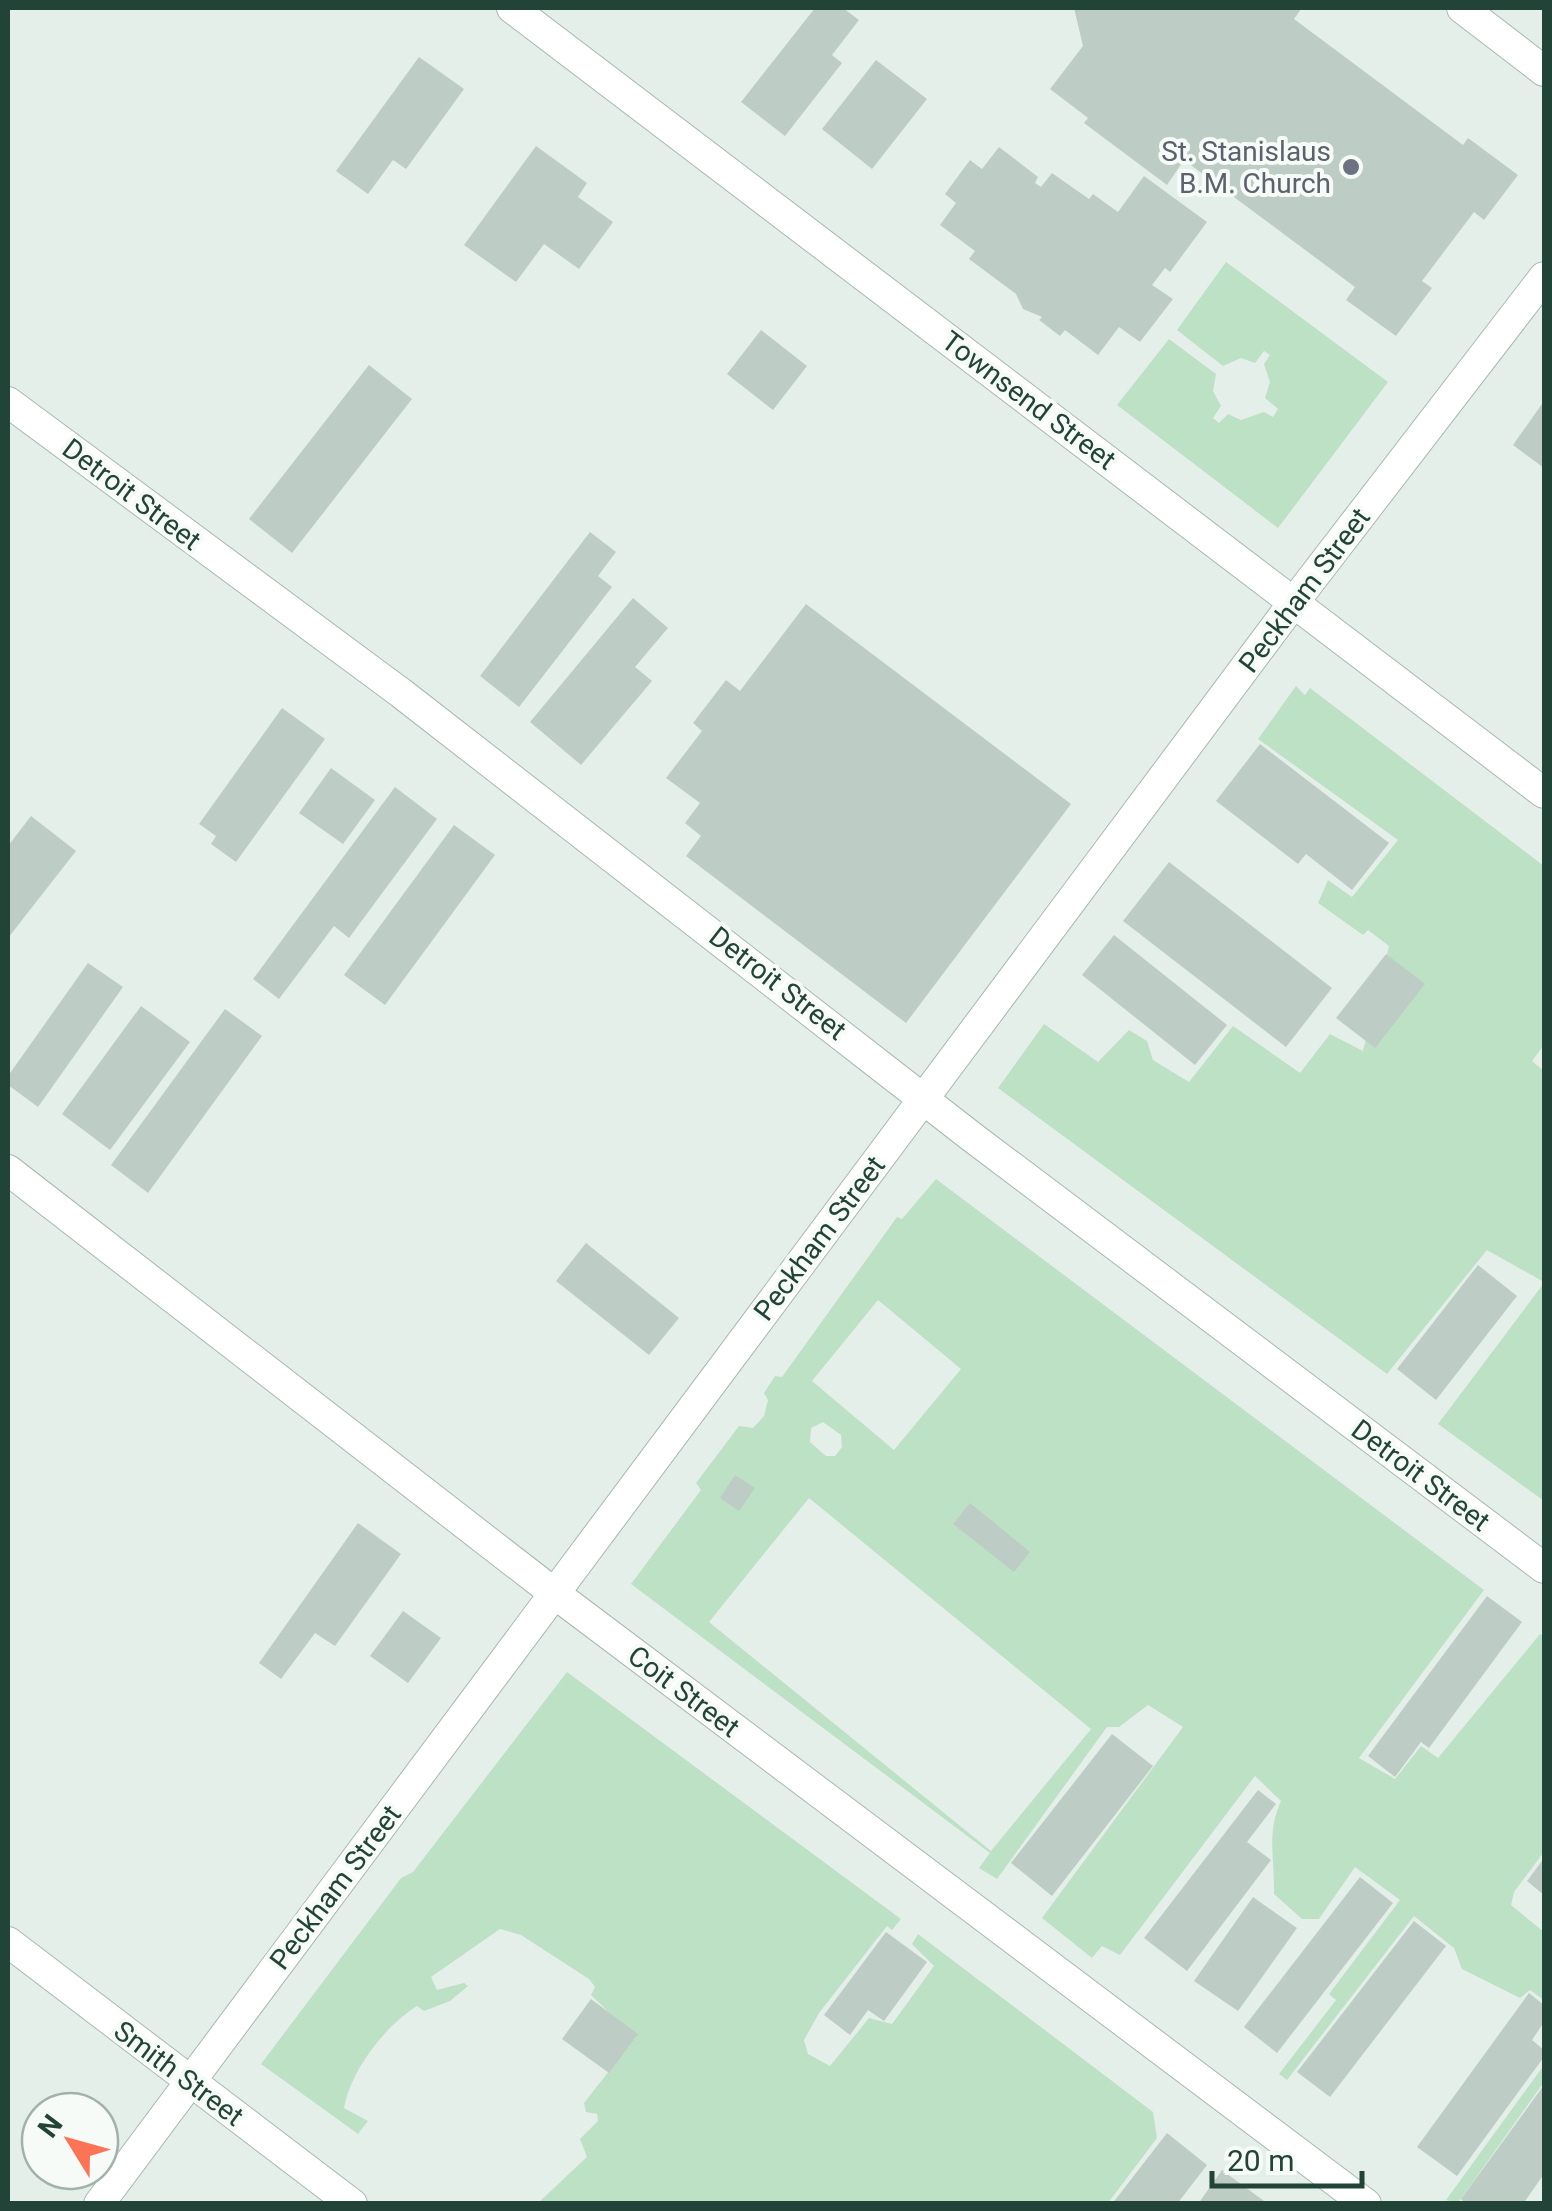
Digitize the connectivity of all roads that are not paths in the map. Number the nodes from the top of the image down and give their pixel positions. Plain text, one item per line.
1 (512, 8) edge
2 (1462, 8) edge
3 (1544, 71) edge
4 (1544, 277) edge
5 (8, 402) edge
6 (1294, 602) junction
7 (1544, 794) edge
8 (925, 1097) junction
9 (8, 1170) edge
10 (1544, 1568) edge
11 (554, 1593) junction
12 (8, 1942) edge
13 (190, 2082) junction
14 (99, 2204) edge
15 (352, 2204) edge
16 (1366, 2204) edge

1 - 6 street, Townsend Street
2 - 3 street
4 - 6 street, Peckham Street
5 - 8 street, Detroit Street
6 - 7 street, Townsend Street
6 - 8 street, Peckham Street
8 - 10 street, Detroit Street
8 - 11 street, Peckham Street
9 - 11 street, Coit Street
11 - 13 street, Peckham Street
11 - 16 street, Coit Street
12 - 13 street, Smith Street
13 - 14 street, Peckham Street
13 - 15 street, Smith Street

